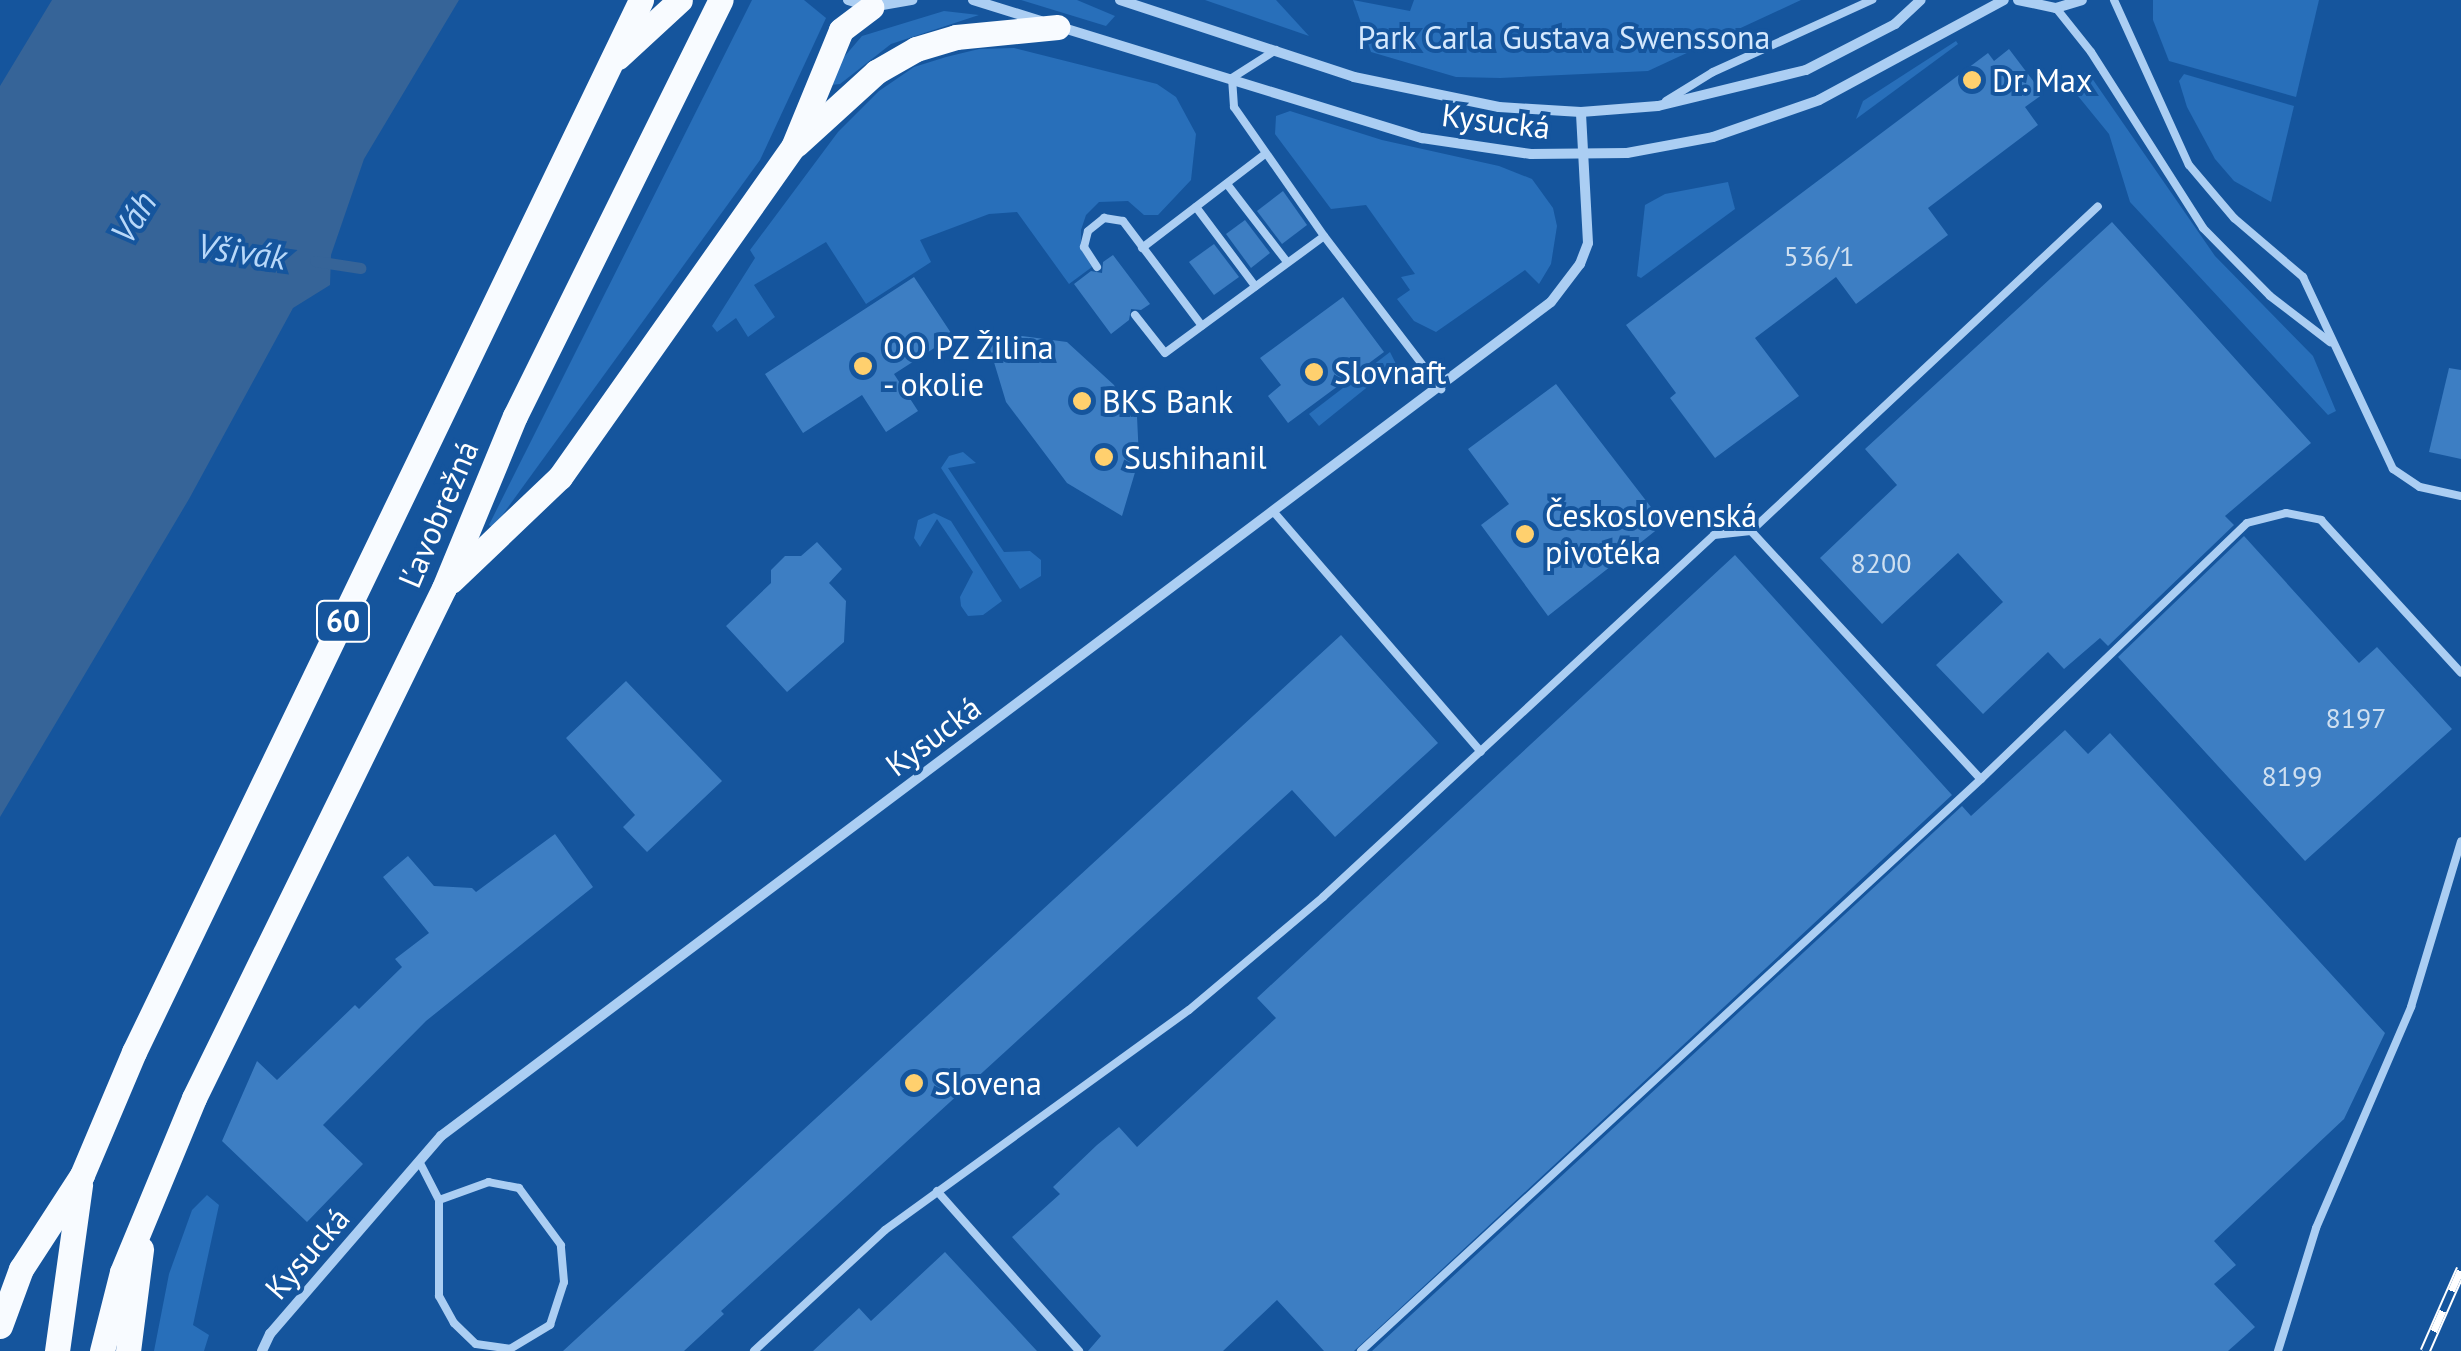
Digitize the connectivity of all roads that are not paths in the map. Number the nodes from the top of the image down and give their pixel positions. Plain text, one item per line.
1 (641, 0) edge
2 (680, 0) edge
3 (721, 0) edge
4 (912, 0) edge
5 (973, 0) edge
6 (1120, 0) edge
7 (1872, 0) edge
8 (1921, 0) edge
9 (2004, 0) edge
10 (2018, 0) edge
11 (2082, 0) edge
12 (2114, 0) edge
13 (859, 3) edge
14 (2056, 8) junction
15 (1058, 26) junction
16 (1277, 50) junction
17 (608, 67) junction
18 (1232, 78) junction
19 (1658, 106) junction
20 (1581, 112) junction
21 (793, 147) junction
22 (1266, 154) junction
23 (1586, 154) junction
24 (1227, 184) junction
25 (2098, 206) dead end
26 (1196, 207) junction
27 (1324, 236) junction
28 (1142, 248) junction
29 (1287, 262) junction
30 (1097, 267) dead end
31 (1255, 286) junction
32 (1135, 315) dead end
33 (1202, 326) junction
34 (2333, 344) junction
35 (1440, 388) junction
36 (2461, 496) edge
37 (1272, 511) junction
38 (1751, 530) junction
39 (444, 588) junction
40 (2461, 673) edge
41 (1481, 752) junction
42 (1980, 779) junction
43 (2461, 841) edge
44 (420, 1163) junction
45 (82, 1176) junction
46 (937, 1192) junction
47 (439, 1200) junction
48 (144, 1220) junction
49 (0, 1326) edge
50 (57, 1351) edge
51 (102, 1351) edge
52 (128, 1351) edge
53 (262, 1351) edge
54 (754, 1351) edge
55 (1079, 1351) edge
56 (1360, 1351) edge
57 (2278, 1351) edge

1 - 17 main road, Ľavobrežná / 60
2 - 17 main road
3 - 39 main road, Ľavobrežná / 60
4 - 13 street
5 - 15 street, Kysucká
6 - 16 street, Kysucká
7 - 19 lane
8 - 19 street, Kysucká
9 - 23 street, Kysucká
10 - 14 street
11 - 14 street
12 - 34 lane
13 - 21 main road
14 - 34 lane
15 - 18 street, Kysucká
15 - 21 main road
16 - 18 lane
16 - 20 street, Kysucká
17 - 45 main road, Ľavobrežná / 60
18 - 22 lane
18 - 23 street, Kysucká
19 - 20 street, Kysucká
20 - 23 street, Kysucká
21 - 39 main road
22 - 24 lane
22 - 27 lane
23 - 35 street, Kysucká
24 - 26 lane
24 - 29 lane
25 - 38 lane
26 - 28 lane
26 - 31 lane
27 - 29 lane
27 - 35 lane
28 - 30 lane
28 - 33 lane
29 - 31 lane
31 - 33 lane
32 - 33 lane
34 - 36 lane
35 - 37 street, Kysucká
37 - 41 lane
37 - 44 street, Kysucká
38 - 41 lane
38 - 42 lane
39 - 48 main road, Ľavobrežná / 60
40 - 42 lane
41 - 46 lane
42 - 56 lane
43 - 57 lane
44 - 47 lane
44 - 53 street, Kysucká
45 - 49 main road
45 - 50 main road
46 - 54 lane
46 - 55 lane
47 - 47 lane
48 - 51 main road
48 - 52 main road

